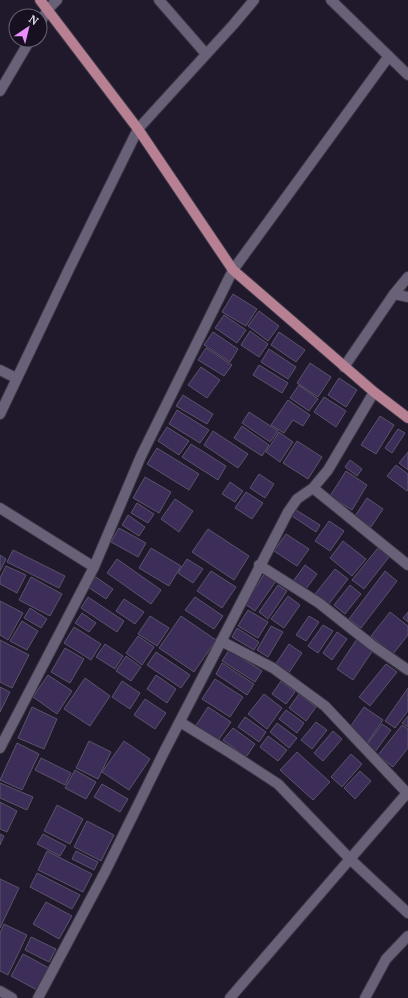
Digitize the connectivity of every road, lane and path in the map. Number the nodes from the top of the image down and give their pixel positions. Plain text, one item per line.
1 (40, 0) edge
2 (57, 0) edge
3 (159, 0) edge
4 (254, 0) edge
5 (331, 0) edge
6 (47, 8) edge
7 (48, 9) joint
8 (25, 48) edge
9 (206, 54) junction
10 (389, 56) junction
11 (408, 75) edge
12 (0, 90) edge
13 (138, 129) junction
14 (233, 270) junction
15 (408, 277) edge
16 (394, 294) junction
17 (408, 297) edge
18 (344, 367) junction
19 (0, 370) edge
20 (16, 378) junction
21 (374, 392) junction
22 (0, 414) edge
23 (408, 418) edge
24 (313, 488) junction
25 (0, 508) edge
26 (260, 565) junction
27 (408, 565) edge
28 (94, 567) junction
29 (221, 641) junction
30 (408, 670) edge
31 (180, 722) junction
32 (0, 748) edge
33 (408, 793) edge
34 (350, 859) junction
35 (408, 913) edge
36 (408, 936) edge
37 (0, 991) edge
38 (12, 998) edge
39 (38, 998) edge
40 (230, 998) edge
41 (365, 998) edge

1 - 6 main road
2 - 7 street
3 - 9 street
4 - 9 street
5 - 10 street
7 - 13 main road
8 - 12 street
9 - 13 street
10 - 11 street
10 - 14 street
13 - 14 main road
13 - 20 street
14 - 18 main road
14 - 28 street
15 - 16 street
16 - 17 street
16 - 18 street
18 - 21 main road
19 - 20 street
20 - 22 street
21 - 23 main road
21 - 24 street
24 - 26 street
24 - 27 street
25 - 28 street
26 - 29 street
26 - 30 street
28 - 32 street
29 - 31 street
29 - 33 street
31 - 34 street
31 - 39 street
33 - 34 street
34 - 35 street
34 - 40 street
36 - 41 street
37 - 38 street

